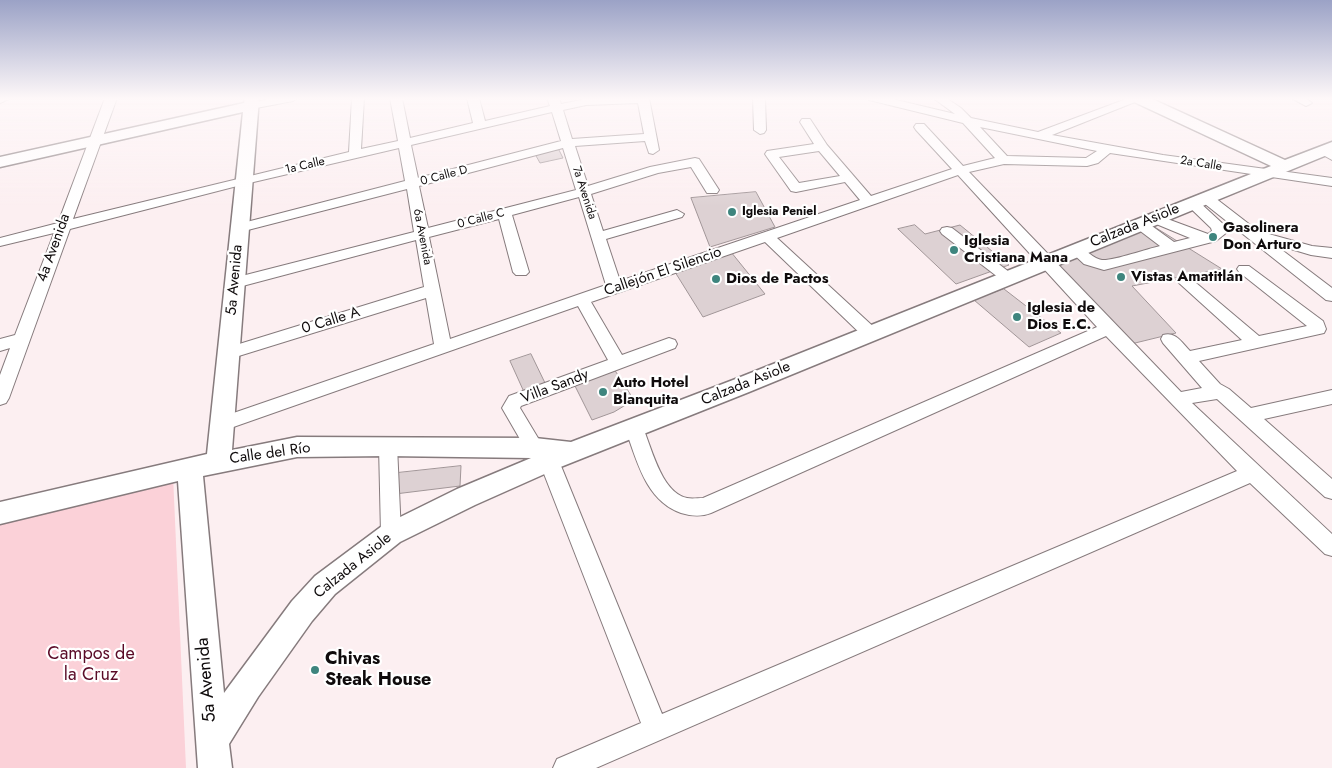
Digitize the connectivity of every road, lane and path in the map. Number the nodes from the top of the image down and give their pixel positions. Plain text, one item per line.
1 (97, 134) edge
2 (123, 134) edge
3 (249, 134) edge
4 (356, 134) edge
5 (402, 134) edge
6 (445, 134) edge
7 (565, 134) edge
8 (649, 134) edge
9 (814, 134) edge
10 (926, 134) edge
11 (979, 134) edge
12 (1028, 134) edge
13 (1045, 134) edge
14 (1216, 134) edge
15 (1039, 136) junction
16 (650, 137) junction
17 (94, 141) junction
18 (404, 143) junction
19 (568, 143) junction
20 (822, 147) junction
21 (1106, 149) junction
22 (653, 150) dead end
23 (1329, 151) edge
24 (355, 154) junction
25 (1004, 160) junction
26 (0, 162) edge
27 (1285, 166) junction
28 (960, 170) junction
29 (1265, 173) junction
30 (848, 178) junction
31 (244, 180) junction
32 (1332, 182) edge
33 (412, 184) junction
34 (712, 190) dead end
35 (584, 192) junction
36 (868, 201) junction
37 (1201, 205) junction
38 (504, 213) junction
39 (677, 214) dead end
40 (1140, 224) junction
41 (62, 226) junction
42 (240, 228) junction
43 (1177, 228) junction
44 (947, 231) dead end
45 (1249, 231) junction
46 (422, 234) junction
47 (767, 236) junction
48 (598, 237) junction
49 (1207, 238) junction
50 (0, 242) edge
51 (1076, 250) junction
52 (1165, 250) junction
53 (1332, 253) edge
54 (1047, 262) junction
55 (1244, 269) dead end
56 (521, 272) dead end
57 (1008, 278) junction
58 (1184, 280) dead end
59 (235, 283) junction
60 (615, 288) junction
61 (433, 290) junction
62 (1332, 296) edge
63 (582, 299) junction
64 (1319, 327) junction
65 (1108, 329) junction
66 (871, 334) junction
67 (1332, 338) edge
68 (21, 339) junction
69 (1170, 339) dead end
70 (1255, 342) junction
71 (668, 344) dead end
72 (0, 345) edge
73 (443, 346) junction
74 (229, 353) junction
75 (1186, 358) junction
76 (618, 363) junction
77 (1214, 389) junction
78 (1332, 397) edge
79 (0, 398) edge
80 (1177, 400) junction
81 (1247, 416) junction
82 (222, 424) junction
83 (634, 428) junction
84 (388, 446) junction
85 (575, 451) joint
86 (542, 455) junction
87 (219, 461) junction
88 (190, 468) junction
89 (1252, 474) junction
90 (1330, 487) edge
91 (0, 513) edge
92 (391, 534) junction
93 (1328, 541) edge
94 (656, 729) junction
95 (214, 755) edge
96 (566, 768) edge

1 - 17 street, 4a Avenida
2 - 17 main road
3 - 31 main road, 5a Avenida
4 - 24 street
5 - 18 street, 6a Avenida
6 - 18 street, 1a Calle
7 - 19 street, 7a Avenida
8 - 16 street
9 - 20 street
10 - 28 street
11 - 25 street
12 - 15 street, 2a Calle
13 - 15 street
14 - 27 main road
15 - 21 street, 2a Calle
16 - 19 street, 0 Calle D
16 - 22 street
17 - 26 main road
17 - 41 street, 4a Avenida
18 - 24 street, 1a Calle
18 - 33 street, 6a Avenida
19 - 33 street, 0 Calle D
19 - 35 street, 7a Avenida
20 - 30 street
20 - 30 street
21 - 25 street, Callejón El Silencio
21 - 29 street, 2a Calle
23 - 27 main road, Calzada Asiole
24 - 31 street, 1a Calle
25 - 28 street, Callejón El Silencio
27 - 29 main road, Calzada Asiole
28 - 36 street, Callejón El Silencio
28 - 54 street
29 - 32 street, 2a Calle
29 - 37 main road, Calzada Asiole
30 - 36 street
31 - 41 street, 1a Calle
31 - 42 main road, 5a Avenida
33 - 42 street, 0 Calle D
33 - 46 street, 6a Avenida
34 - 35 street, 0 Calle C
35 - 38 street, 0 Calle C
35 - 48 street, 7a Avenida
36 - 47 street, Callejón El Silencio
37 - 40 main road, Calzada Asiole
37 - 43 street
37 - 45 street
37 - 49 street
38 - 46 street, 0 Calle C
38 - 56 street
39 - 48 street
40 - 43 street
40 - 51 main road, Calzada Asiole
40 - 52 street
41 - 50 street, 1a Calle
41 - 68 street, 4a Avenida
42 - 59 main road, 5a Avenida
43 - 49 street
44 - 57 street
45 - 53 street
45 - 62 street
46 - 59 street, 0 Calle C
46 - 61 street, 6a Avenida
47 - 60 street, Callejón El Silencio
47 - 66 street
48 - 60 street, 7a Avenida
49 - 52 street
51 - 52 street
51 - 54 main road, Calzada Asiole
54 - 57 main road, Calzada Asiole
54 - 65 street
55 - 64 street
57 - 66 main road, Calzada Asiole
58 - 70 street
59 - 74 main road, 5a Avenida
60 - 63 street, Callejón El Silencio
61 - 73 street, 6a Avenida
61 - 74 street, 0 Calle A
63 - 73 street, Callejón El Silencio
63 - 76 street
64 - 67 street
64 - 70 street
65 - 80 street
65 - 83 street
66 - 83 main road, Calzada Asiole
68 - 72 street
68 - 79 street, 4a Avenida
69 - 75 street
70 - 75 street
71 - 76 street, Villa Sandy
73 - 82 street, Callejón El Silencio
74 - 82 main road, 5a Avenida
75 - 77 street
76 - 86 street, Villa Sandy
77 - 80 street
77 - 81 street
78 - 81 street
80 - 89 street
81 - 90 street
82 - 87 main road, 5a Avenida
83 - 85 main road, Calzada Asiole
84 - 86 main road, Calle del Río
84 - 87 main road, Calle del Río
84 - 92 street
85 - 86 main road, Calle del Río
86 - 92 main road, Calzada Asiole
86 - 94 street
87 - 88 main road, Calle del Río
88 - 91 main road, Calle del Río
88 - 95 main road, 5a Avenida
89 - 93 street
89 - 94 street
92 - 95 main road, Calzada Asiole
94 - 96 street

